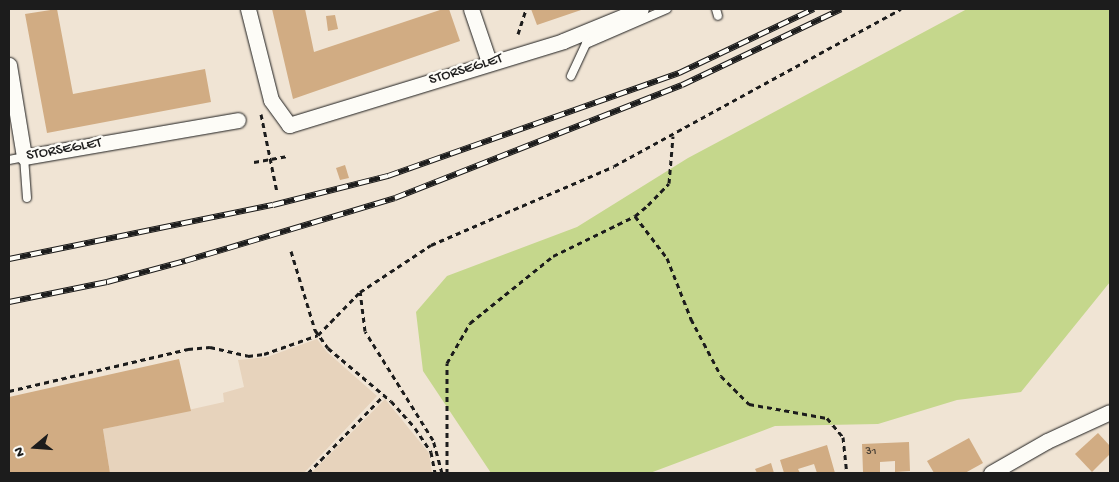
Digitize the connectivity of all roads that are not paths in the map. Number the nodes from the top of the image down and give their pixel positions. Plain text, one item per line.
1 (248, 9) edge
2 (471, 9) edge
3 (641, 9) edge
4 (667, 9) edge
5 (489, 62) junction
6 (9, 65) edge
7 (571, 76) dead end
8 (238, 120) dead end
9 (24, 157) junction
10 (9, 160) edge
11 (27, 198) dead end
12 (1110, 412) edge
13 (991, 473) edge

1 - 5 street, STORSEGLET
2 - 5 street
3 - 5 street, STORSEGLET
4 - 7 lane
6 - 9 street
8 - 9 street, STORSEGLET
9 - 10 lane, STORSEGLET
9 - 11 lane
12 - 13 street

